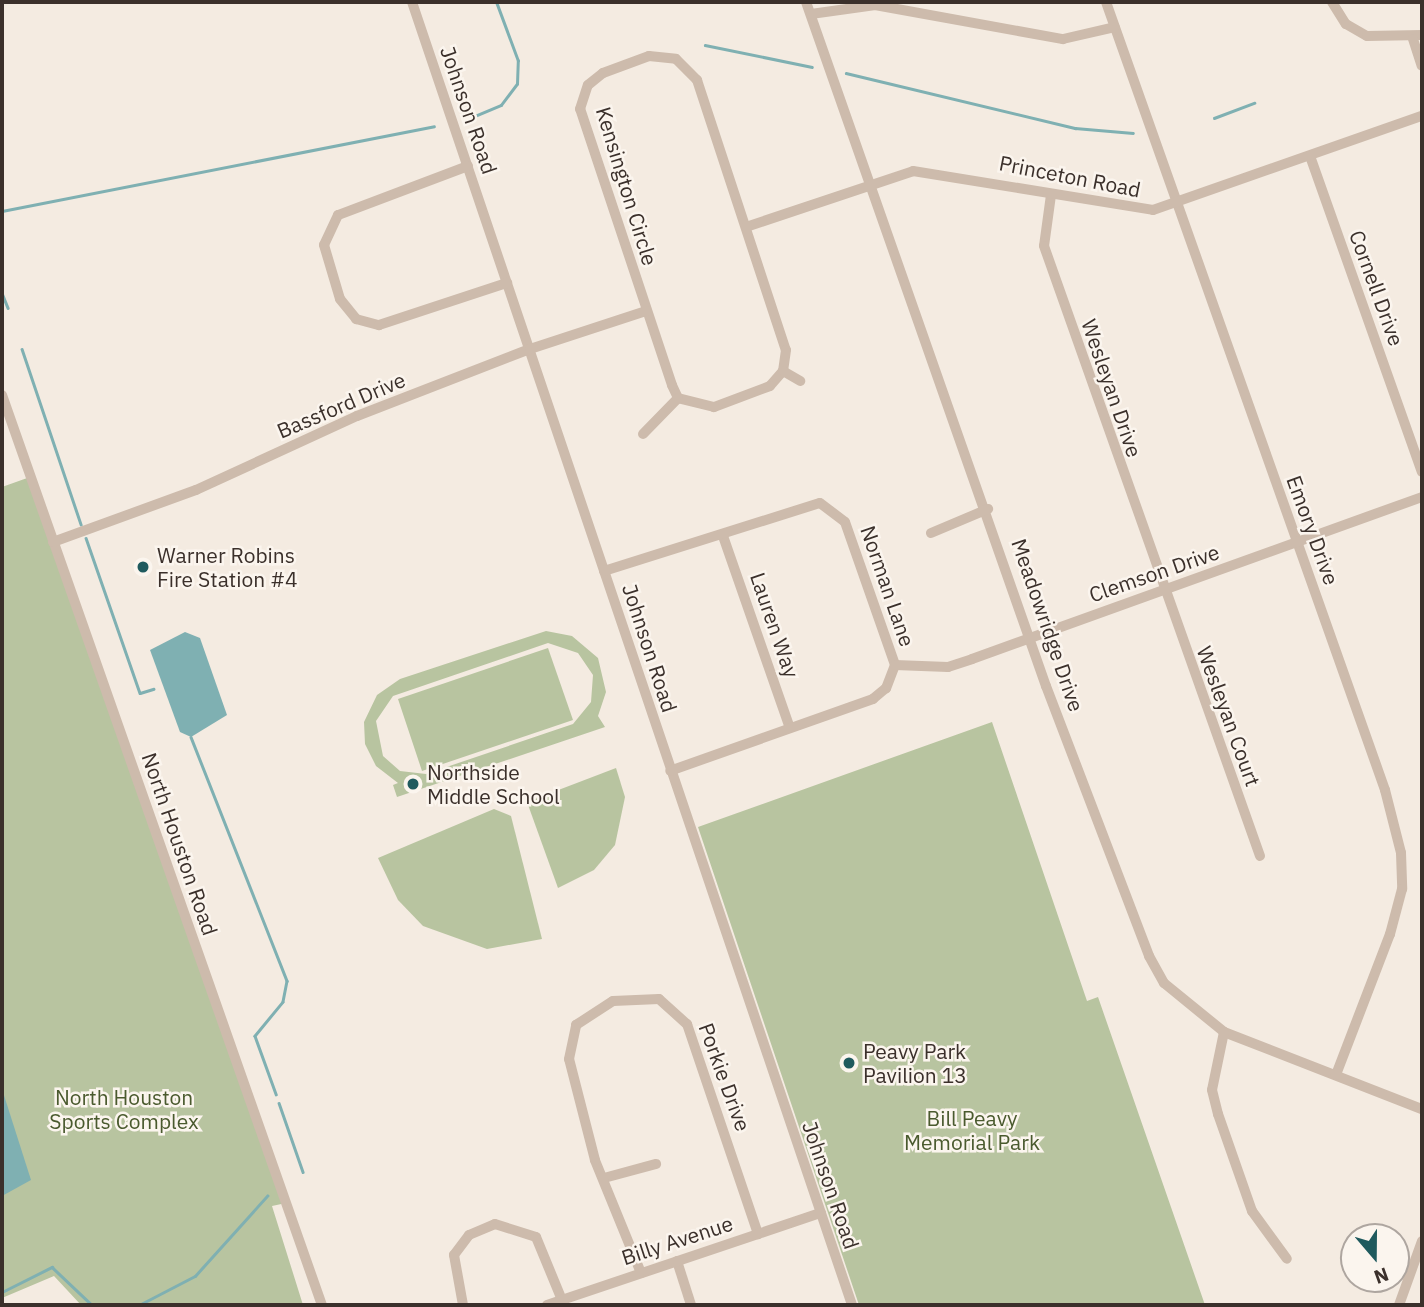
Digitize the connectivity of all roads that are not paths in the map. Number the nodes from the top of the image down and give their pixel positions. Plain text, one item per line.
1 (412, 2) edge
2 (806, 2) edge
3 (1106, 2) edge
4 (1332, 2) edge
5 (927, 7) edge
6 (811, 14) junction
7 (1115, 27) junction
8 (1417, 37) edge
9 (1422, 66) edge
10 (1422, 116) edge
11 (1310, 156) junction
12 (468, 166) junction
13 (873, 180) junction
14 (1051, 195) junction
15 (1176, 202) junction
16 (746, 226) junction
17 (508, 284) junction
18 (646, 311) junction
19 (530, 349) junction
20 (783, 371) junction
21 (800, 381) dead end
22 (2, 395) edge
23 (678, 397) junction
24 (643, 435) dead end
25 (1422, 472) edge
26 (1422, 497) edge
27 (988, 509) junction
28 (931, 533) dead end
29 (723, 536) junction
30 (53, 542) junction
31 (1297, 543) junction
32 (604, 571) junction
33 (1162, 590) junction
34 (1032, 636) junction
35 (895, 665) junction
36 (790, 728) junction
37 (670, 771) junction
38 (1260, 856) dead end
39 (1224, 1032) junction
40 (1336, 1075) junction
41 (1422, 1109) edge
42 (656, 1164) dead end
43 (604, 1178) junction
44 (821, 1213) junction
45 (758, 1234) junction
46 (1422, 1241) edge
47 (1287, 1259) dead end
48 (677, 1261) junction
49 (1418, 1268) edge
50 (641, 1273) junction
51 (562, 1300) junction
52 (322, 1305) edge
53 (463, 1305) edge
54 (547, 1305) edge
55 (691, 1305) edge
56 (852, 1305) edge
57 (1399, 1305) edge

1 - 12 street, Johnson Road
2 - 6 street, Meadowridge Drive
3 - 7 street, Emory Drive
4 - 8 street
5 - 6 street
5 - 7 street
6 - 13 street, Meadowridge Drive
7 - 15 street, Emory Drive
8 - 9 street
10 - 11 street, Princeton Road
11 - 15 street, Princeton Road
11 - 25 street, Cornell Drive
12 - 17 street, Johnson Road
12 - 17 street
13 - 14 street, Princeton Road
13 - 16 street, Princeton Road
13 - 27 street, Meadowridge Drive
14 - 15 street, Princeton Road
14 - 33 street, Wesleyan Drive
15 - 31 street, Emory Drive
16 - 18 street, Kensington Circle
16 - 20 street, Kensington Circle
17 - 19 street, Johnson Road
18 - 19 street, Bassford Drive
18 - 23 street, Kensington Circle
19 - 30 street, Bassford Drive
19 - 32 street, Johnson Road
20 - 21 street
20 - 23 street
22 - 30 street, North Houston Road
23 - 24 street
26 - 31 street, Clemson Drive
27 - 28 street
27 - 34 street, Meadowridge Drive
29 - 32 street, Norman Lane
29 - 35 street, Norman Lane
29 - 36 street, Lauren Way
30 - 52 street, North Houston Road
31 - 33 street, Clemson Drive
31 - 40 street, Emory Drive
32 - 37 street, Johnson Road
33 - 34 street, Clemson Drive
33 - 38 street, Wesleyan Court
34 - 35 street, Clemson Drive
34 - 39 street, Meadowridge Drive
35 - 36 street, Norman Lane
36 - 37 street, Norman Lane
37 - 44 street, Johnson Road
39 - 40 street, Meadowridge Drive
39 - 47 street
40 - 41 street, Meadowridge Drive
42 - 43 street
43 - 45 street, Porkie Drive
43 - 50 street, Porkie Drive
44 - 45 street, Billy Avenue
44 - 56 street, Johnson Road
45 - 48 street, Billy Avenue
46 - 49 street
48 - 50 street, Billy Avenue
48 - 55 street
49 - 57 street
50 - 51 street, Billy Avenue
51 - 53 street
51 - 54 street, Billy Avenue

